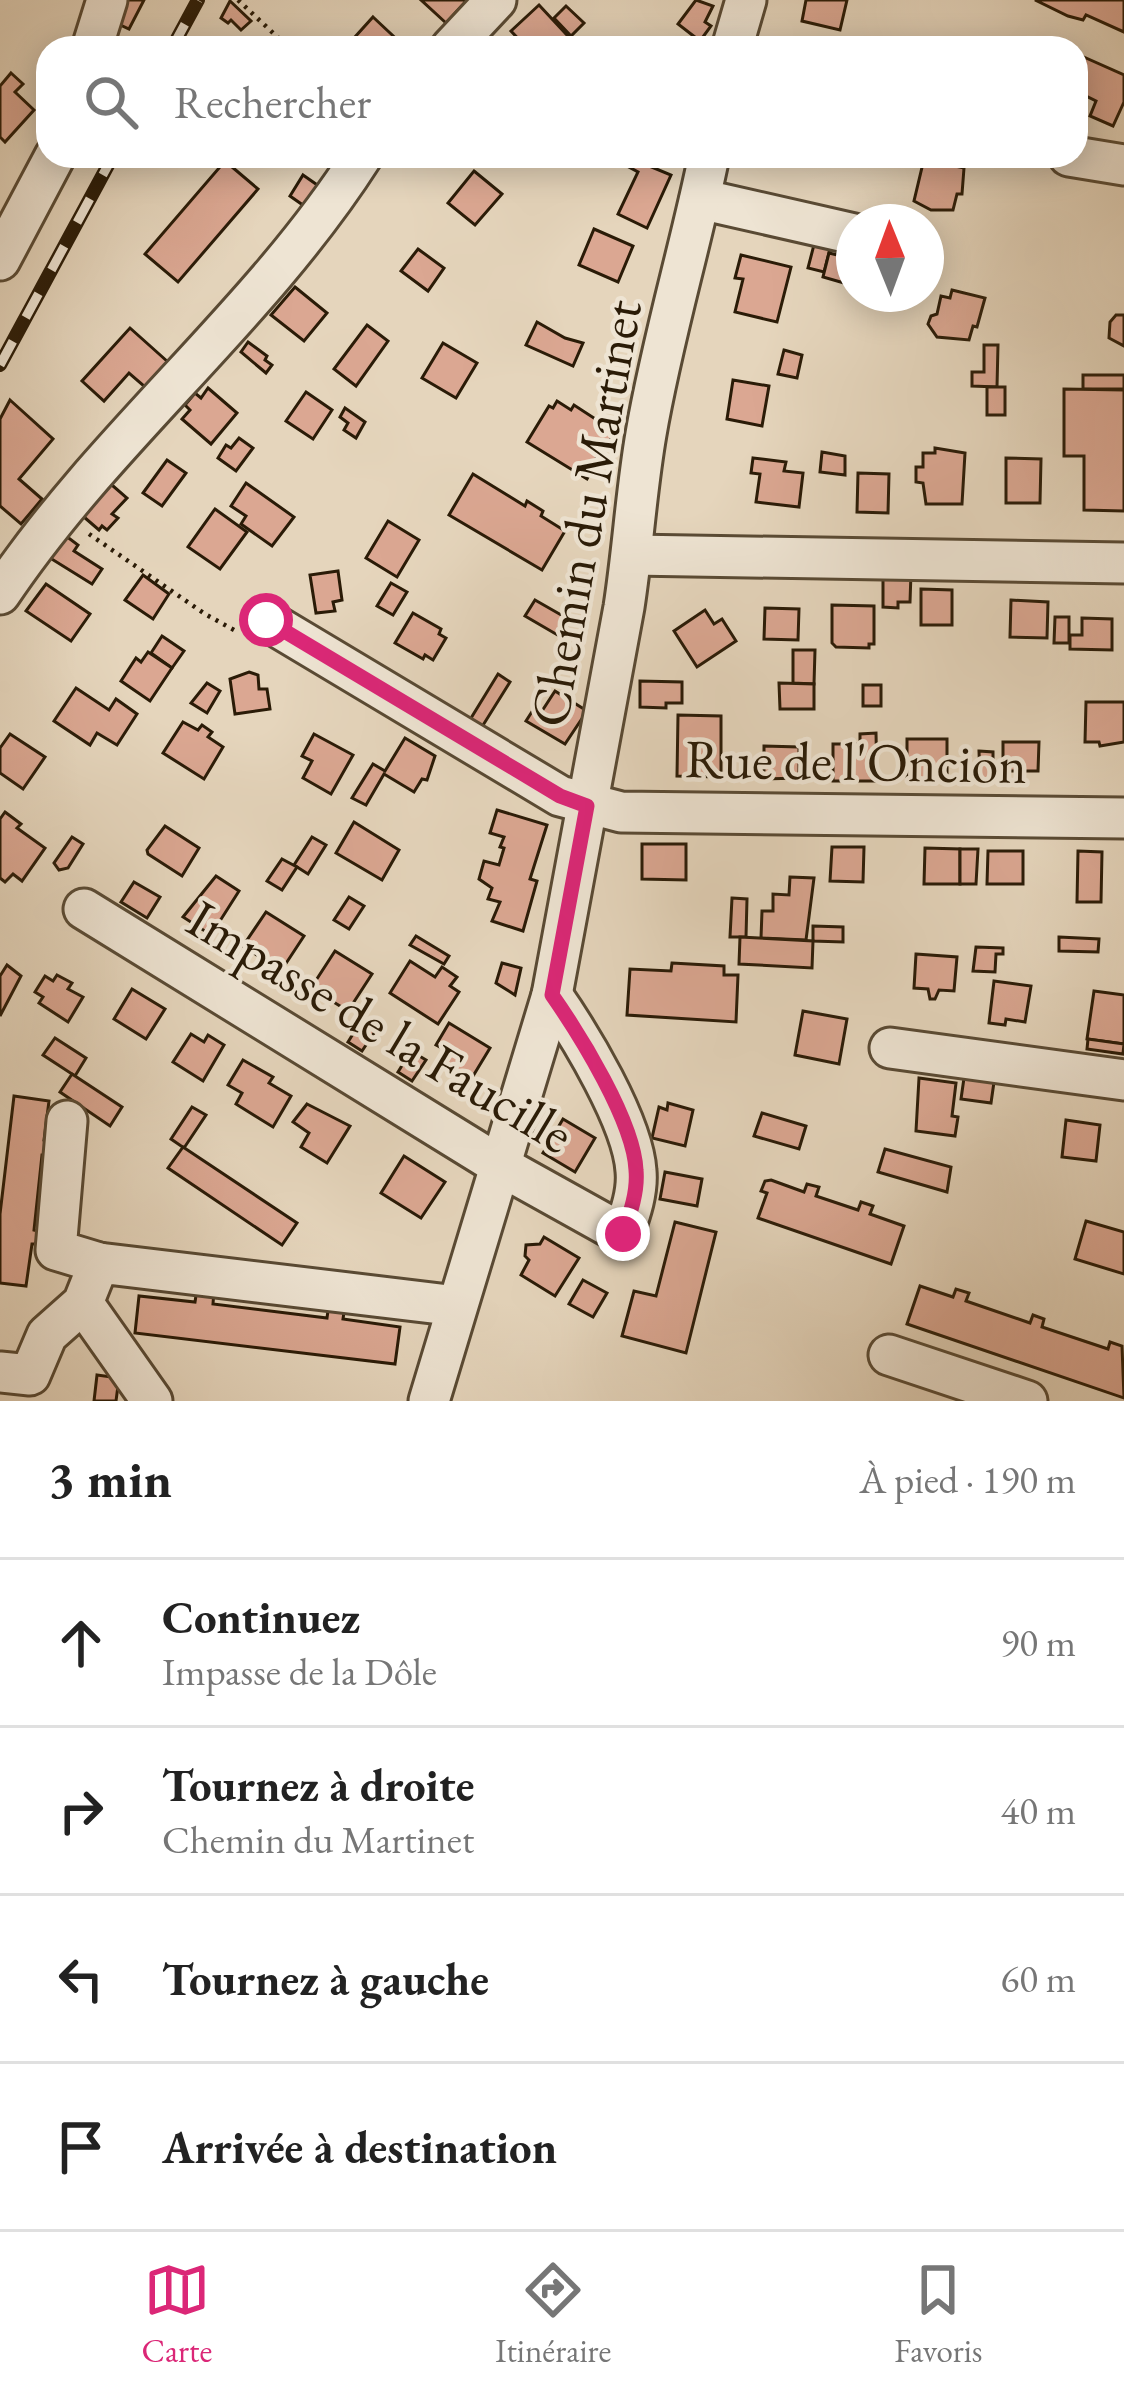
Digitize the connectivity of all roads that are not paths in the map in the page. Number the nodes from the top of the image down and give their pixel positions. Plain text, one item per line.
1 (107, 0) edge
2 (496, 0) edge
3 (746, 0) edge
4 (96, 36) edge
5 (462, 36) edge
6 (736, 36) edge
7 (1088, 159) edge
8 (1124, 165) edge
9 (49, 168) edge
10 (354, 168) edge
11 (706, 168) edge
12 (700, 199) junction
13 (836, 230) edge
14 (0, 260) edge
15 (632, 555) junction
16 (1124, 563) edge
17 (0, 594) edge
18 (256, 629) road end
19 (587, 806) junction
20 (1124, 818) edge
21 (84, 909) dead end
22 (552, 995) junction
23 (890, 1048) dead end
24 (1124, 1080) edge
25 (67, 1121) dead end
26 (500, 1165) junction
27 (99, 1263) junction
28 (83, 1304) junction
29 (457, 1306) junction
30 (889, 1355) dead end
31 (0, 1372) edge
32 (152, 1401) edge
33 (429, 1401) edge
34 (1027, 1401) edge

1 - 4 street
2 - 5 street
3 - 6 street
7 - 8 street
9 - 14 street
10 - 17 street
11 - 12 street, Chemin du Martinet
12 - 13 street
12 - 15 street, Chemin du Martinet
15 - 16 street
15 - 19 street, Chemin du Martinet
18 - 19 street, Rue de l'Oncion
19 - 20 street, Rue de l'Oncion
19 - 22 street, Chemin du Martinet
21 - 26 street, Impasse de la Faucille
22 - 26 street, Chemin du Martinet
22 - 26 street, Impasse de la Faucille
23 - 24 street
25 - 27 street
26 - 29 street, Chemin du Martinet
27 - 28 street
27 - 29 street
28 - 31 street
28 - 32 street
29 - 33 street, Chemin du Martinet
30 - 34 street

